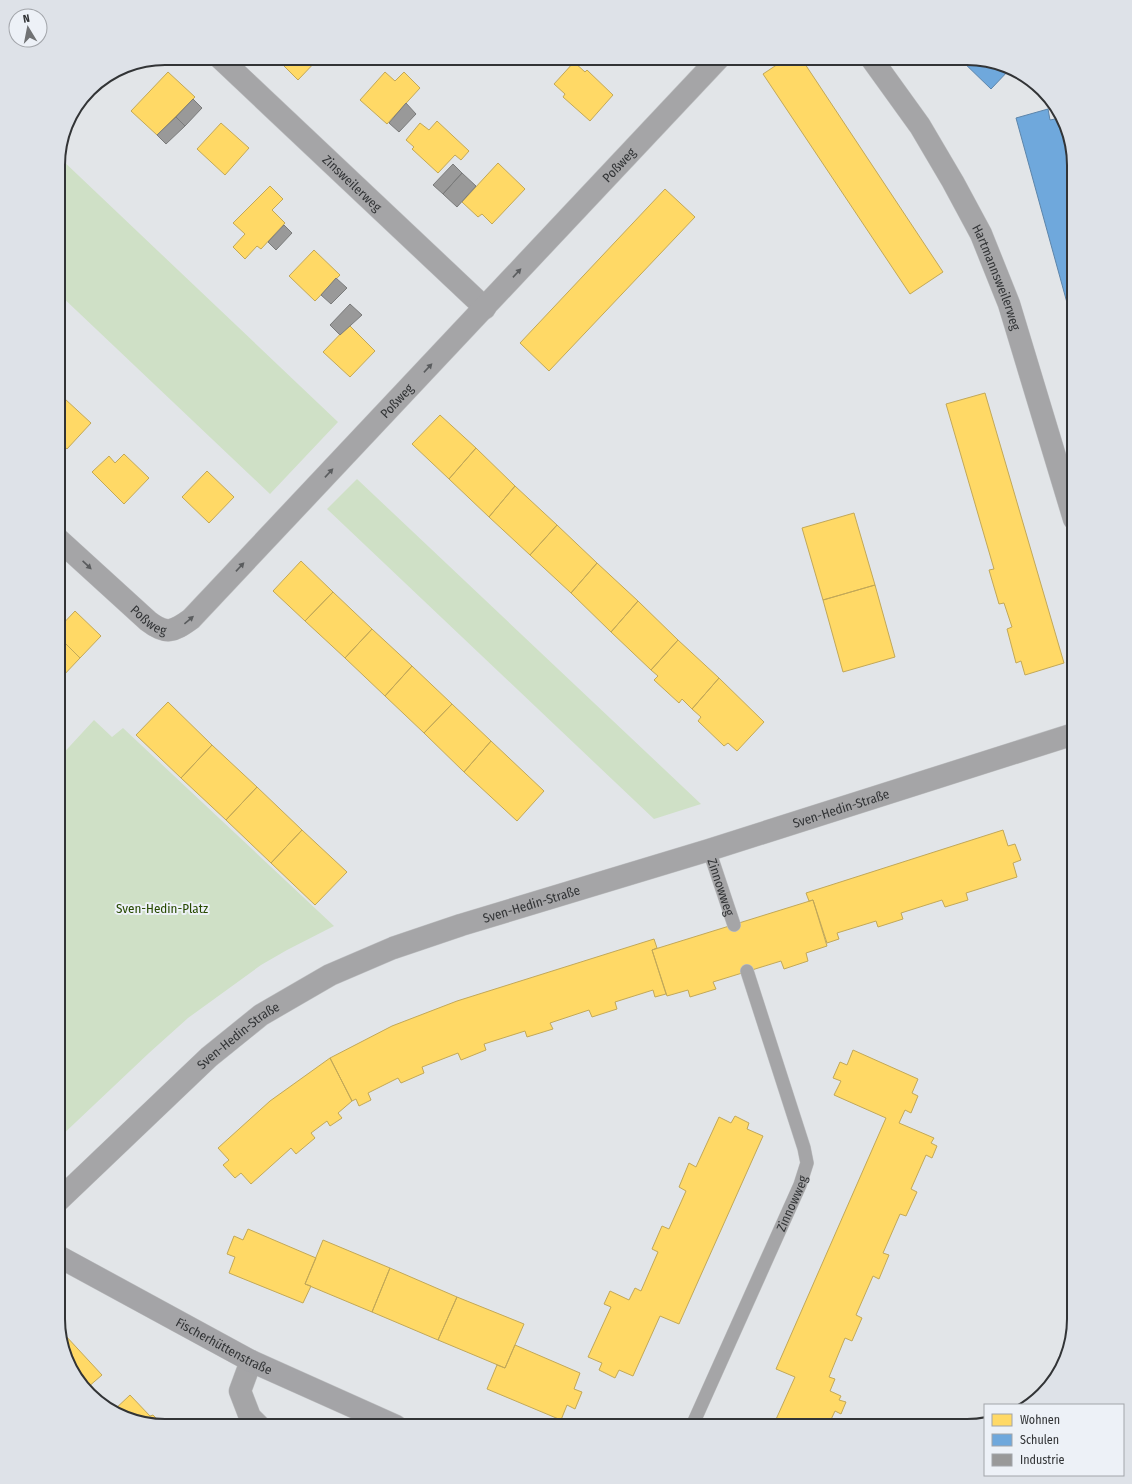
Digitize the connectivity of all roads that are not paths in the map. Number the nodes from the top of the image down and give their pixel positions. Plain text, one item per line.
1 (227, 65) edge
2 (712, 65) edge
3 (876, 65) edge
4 (485, 308) junction
5 (1067, 496) edge
6 (65, 544) edge
7 (1067, 736) edge
8 (708, 850) junction
9 (734, 925) dead end
10 (747, 971) dead end
11 (65, 1194) edge
12 (65, 1260) edge
13 (251, 1361) junction
14 (252, 1419) edge
15 (380, 1419) edge
16 (695, 1419) edge

1 - 4 street, Zinsweilerweg
4 -> 2 street, Poßweg
3 - 5 street, Hartmannsweilerweg
6 -> 4 street, Poßweg
7 - 8 street, Sven-Hedin-Straße
8 - 9 lane, Zinnowweg
8 - 11 street, Sven-Hedin-Straße
10 - 16 lane, Zinnowweg
12 - 13 street, Fischerhüttenstraße
13 - 14 street
13 - 15 street, Fischerhüttenstraße

